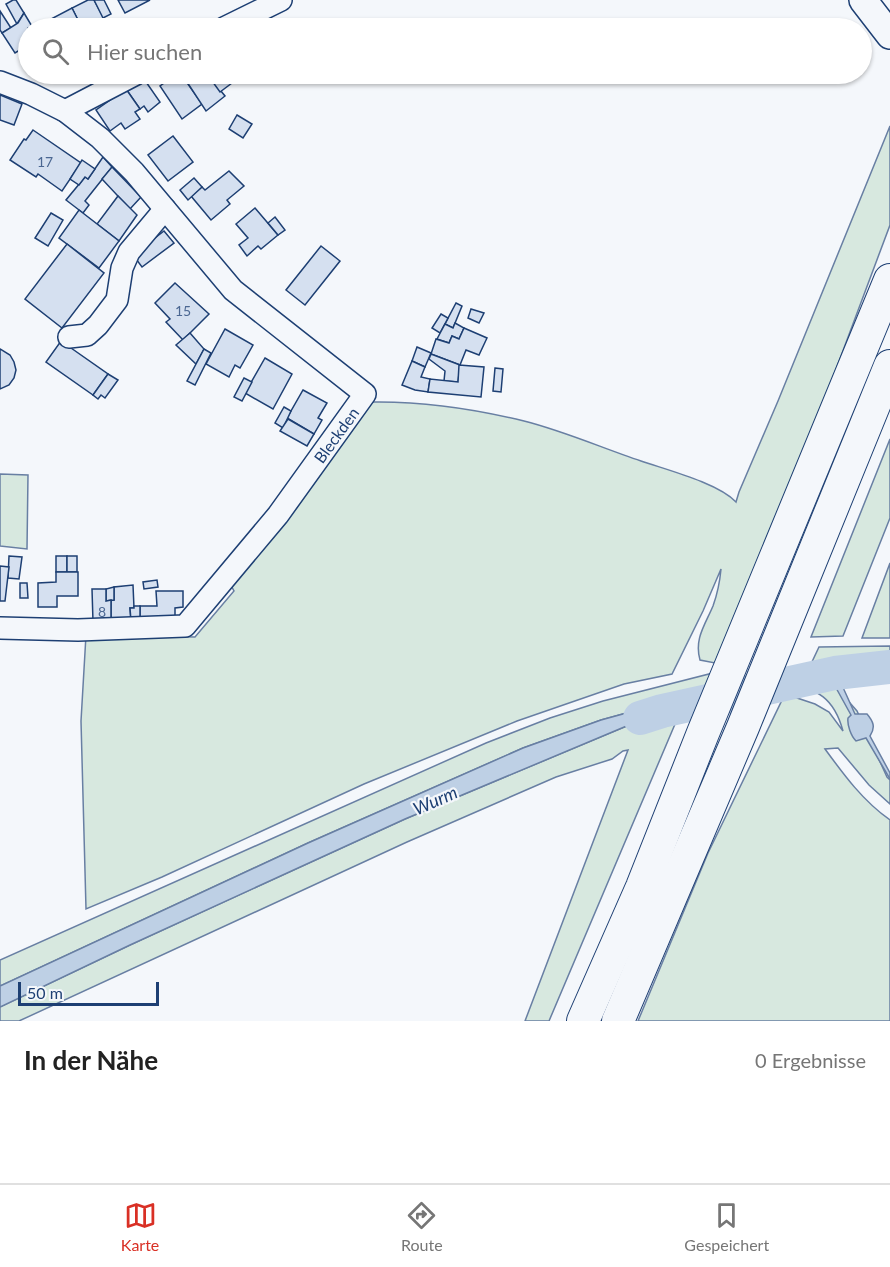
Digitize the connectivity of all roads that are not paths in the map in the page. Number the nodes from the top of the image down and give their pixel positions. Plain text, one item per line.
1 (282, 0) edge
2 (863, 0) edge
3 (245, 18) edge
4 (890, 35) edge
5 (0, 82) edge
6 (117, 84) edge
7 (65, 111) junction
8 (165, 209) junction
9 (890, 280) edge
10 (69, 337) dead end
11 (890, 366) edge
12 (0, 628) edge
13 (583, 1021) edge
14 (618, 1021) edge

1 - 3 street
2 - 4 main road
5 - 7 street, Bleckden
6 - 7 street
7 - 8 street, Bleckden
8 - 10 street
8 - 12 street, Bleckden
9 - 13 highway
11 - 14 highway

